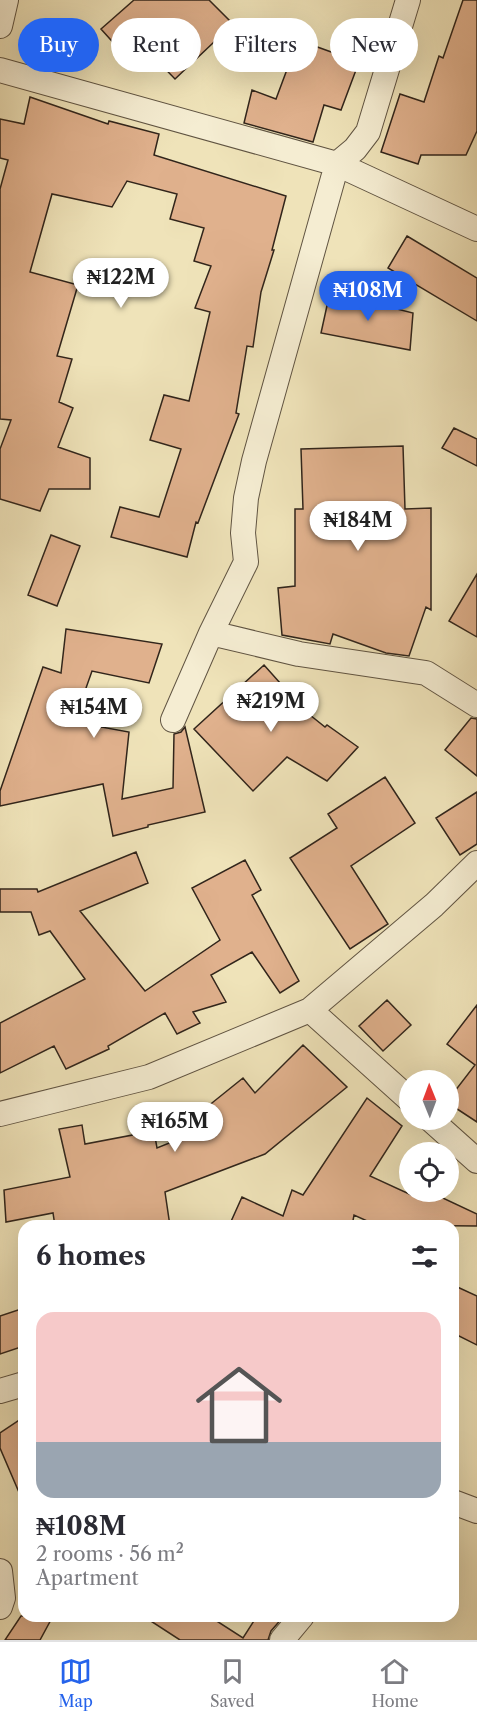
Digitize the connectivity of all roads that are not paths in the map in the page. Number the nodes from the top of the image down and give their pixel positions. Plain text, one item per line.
1 (6, 0) edge
2 (408, 0) edge
3 (0, 26) edge
4 (0, 70) edge
5 (337, 164) junction
6 (477, 228) edge
7 (211, 633) junction
8 (477, 705) edge
9 (173, 720) dead end
10 (477, 863) edge
11 (310, 1010) junction
12 (399, 1090) edge
13 (0, 1114) edge
14 (442, 1130) edge
15 (477, 1161) edge
16 (18, 1386) edge
17 (0, 1391) edge
18 (459, 1504) edge
19 (477, 1511) edge
20 (0, 1571) edge
21 (0, 1607) edge
22 (297, 1622) edge
23 (282, 1640) edge

1 - 3 street
2 - 5 street
4 - 5 street
5 - 6 street
5 - 7 street
7 - 8 street
7 - 9 street
10 - 11 street
11 - 12 street
11 - 13 street
14 - 15 street
16 - 17 street
18 - 19 street
20 - 21 street
22 - 23 street

